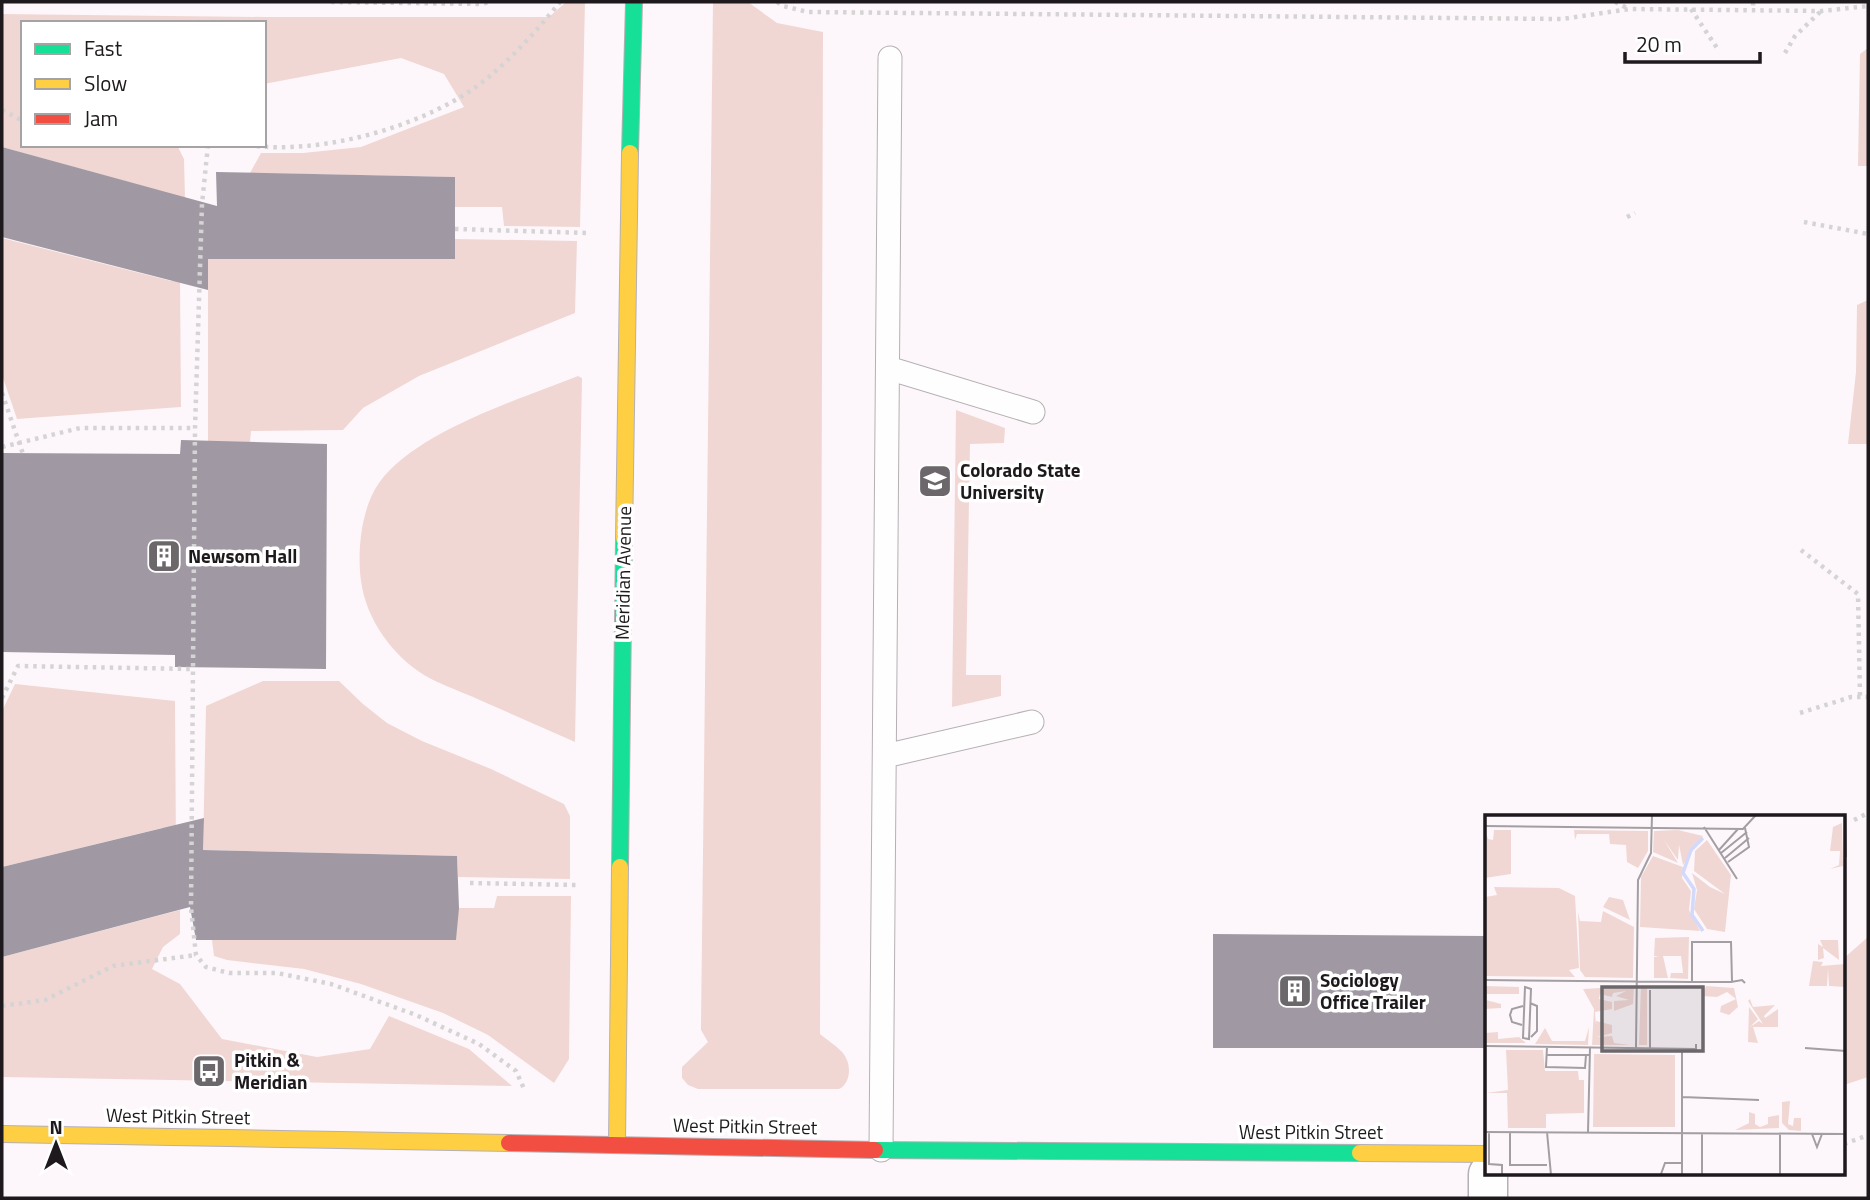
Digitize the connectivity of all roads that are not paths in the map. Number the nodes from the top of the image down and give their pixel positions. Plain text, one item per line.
1 (634, 2) edge
2 (890, 58) dead end
3 (888, 368) junction
4 (1033, 412) dead end
5 (1032, 722) dead end
6 (885, 756) junction
7 (2, 1135) edge
8 (617, 1144) junction
9 (881, 1150) junction
10 (1485, 1154) edge
11 (1488, 1176) edge
12 (1488, 1198) edge

1 - 8 street, Meridian Avenue
2 - 3 lane
3 - 4 lane
3 - 6 lane
5 - 6 lane
6 - 9 lane
7 - 8 street, West Pitkin Street
8 - 9 street, West Pitkin Street
9 - 10 street, West Pitkin Street
11 - 12 street

